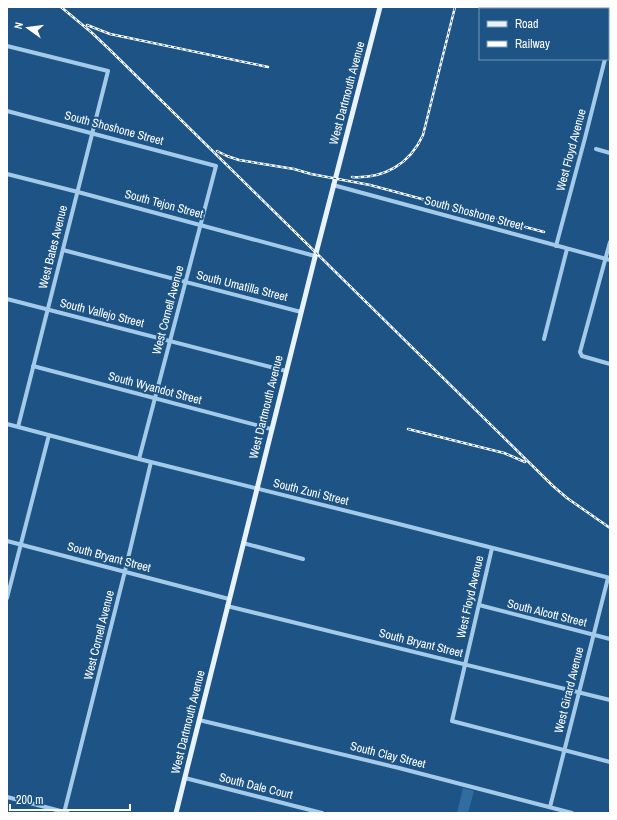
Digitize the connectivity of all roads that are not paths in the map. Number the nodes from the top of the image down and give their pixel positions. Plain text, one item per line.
1 (380, 7) edge
2 (7, 46) edge
3 (605, 60) edge
4 (7, 111) edge
5 (92, 133) junction
6 (596, 149) dead end
7 (610, 153) edge
8 (216, 166) joint
9 (7, 174) edge
10 (333, 186) junction
11 (78, 192) junction
12 (200, 225) junction
13 (610, 242) edge
14 (556, 246) junction
15 (567, 248) junction
16 (63, 250) junction
17 (315, 256) junction
18 (608, 260) edge
19 (185, 282) junction
20 (7, 299) edge
21 (48, 310) junction
22 (301, 312) junction
23 (544, 339) dead end
24 (170, 341) junction
25 (610, 364) edge
26 (34, 366) junction
27 (286, 371) junction
28 (155, 398) junction
29 (7, 424) edge
30 (18, 427) junction
31 (271, 429) junction
32 (48, 435) junction
33 (139, 459) junction
34 (151, 462) junction
35 (256, 489) junction
36 (7, 541) edge
37 (242, 543) junction
38 (20, 544) junction
39 (492, 548) junction
40 (303, 559) dead end
41 (125, 571) junction
42 (609, 578) edge
43 (7, 598) edge
44 (229, 599) junction
45 (479, 605) junction
46 (227, 606) junction
47 (594, 635) junction
48 (610, 639) edge
49 (465, 664) junction
50 (578, 692) junction
51 (610, 700) edge
52 (199, 720) junction
53 (564, 750) junction
54 (610, 762) edge
55 (184, 778) junction
56 (7, 797) edge
57 (550, 807) junction
58 (65, 813) edge
59 (176, 813) edge
60 (322, 813) edge
61 (572, 813) edge

1 - 10 main road, West Dartmouth Avenue
2 - 5 street, West Bates Avenue
3 - 14 street, West Floyd Avenue
4 - 5 street, South Shoshone Street
5 - 8 street, South Shoshone Street
5 - 11 street, West Bates Avenue
6 - 7 street
8 - 12 street, West Cornell Avenue
9 - 11 street, South Tejon Street
10 - 14 street, South Shoshone Street
10 - 17 main road, West Dartmouth Avenue
11 - 12 street, South Tejon Street
11 - 16 street, West Bates Avenue
12 - 17 street, South Tejon Street
12 - 19 street, West Cornell Avenue
13 - 18 street
14 - 15 street, South Shoshone Street
15 - 18 street, South Shoshone Street
15 - 23 street
16 - 19 street, South Umatilla Street
16 - 21 street, West Bates Avenue
17 - 22 main road, West Dartmouth Avenue
18 - 25 street
19 - 22 street, South Umatilla Street
19 - 24 street, West Cornell Avenue
20 - 21 street, South Vallejo Street
21 - 24 street, South Vallejo Street
21 - 26 street, West Bates Avenue
22 - 27 main road, West Dartmouth Avenue
24 - 27 street, South Vallejo Street
24 - 28 street, West Cornell Avenue
26 - 28 street, South Wyandot Street
26 - 30 street, West Bates Avenue
27 - 31 main road, West Dartmouth Avenue
28 - 31 street, South Wyandot Street
28 - 33 street, West Cornell Avenue
29 - 30 street, South Zuni Street
30 - 32 street, South Zuni Street
31 - 35 main road, West Dartmouth Avenue
32 - 33 street, South Zuni Street
32 - 38 street
33 - 34 street, South Zuni Street
34 - 35 street, South Zuni Street
34 - 41 street, West Cornell Avenue
35 - 37 main road, West Dartmouth Avenue
35 - 39 street, South Zuni Street
36 - 38 street, South Bryant Street
37 - 40 street
37 - 44 main road, West Dartmouth Avenue
38 - 41 street, South Bryant Street
38 - 43 street
39 - 42 street, South Zuni Street
39 - 45 street, West Floyd Avenue
41 - 44 street, South Bryant Street
41 - 58 street, West Cornell Avenue
42 - 47 street, West Girard Avenue
44 - 46 main road, West Dartmouth Avenue
45 - 47 street, South Alcott Street
45 - 49 street, West Floyd Avenue
46 - 49 street, South Bryant Street
46 - 52 main road, West Dartmouth Avenue
47 - 48 street, South Alcott Street
47 - 50 street, West Girard Avenue
49 - 50 street, South Bryant Street
49 - 53 street, West Floyd Avenue
50 - 51 street, South Bryant Street
50 - 53 street, West Girard Avenue
52 - 55 main road, West Dartmouth Avenue
52 - 57 street, South Clay Street
53 - 54 street
53 - 57 street, West Girard Avenue
55 - 59 main road, West Dartmouth Avenue
55 - 60 street, South Dale Court
56 - 58 street
57 - 61 street, South Clay Street

